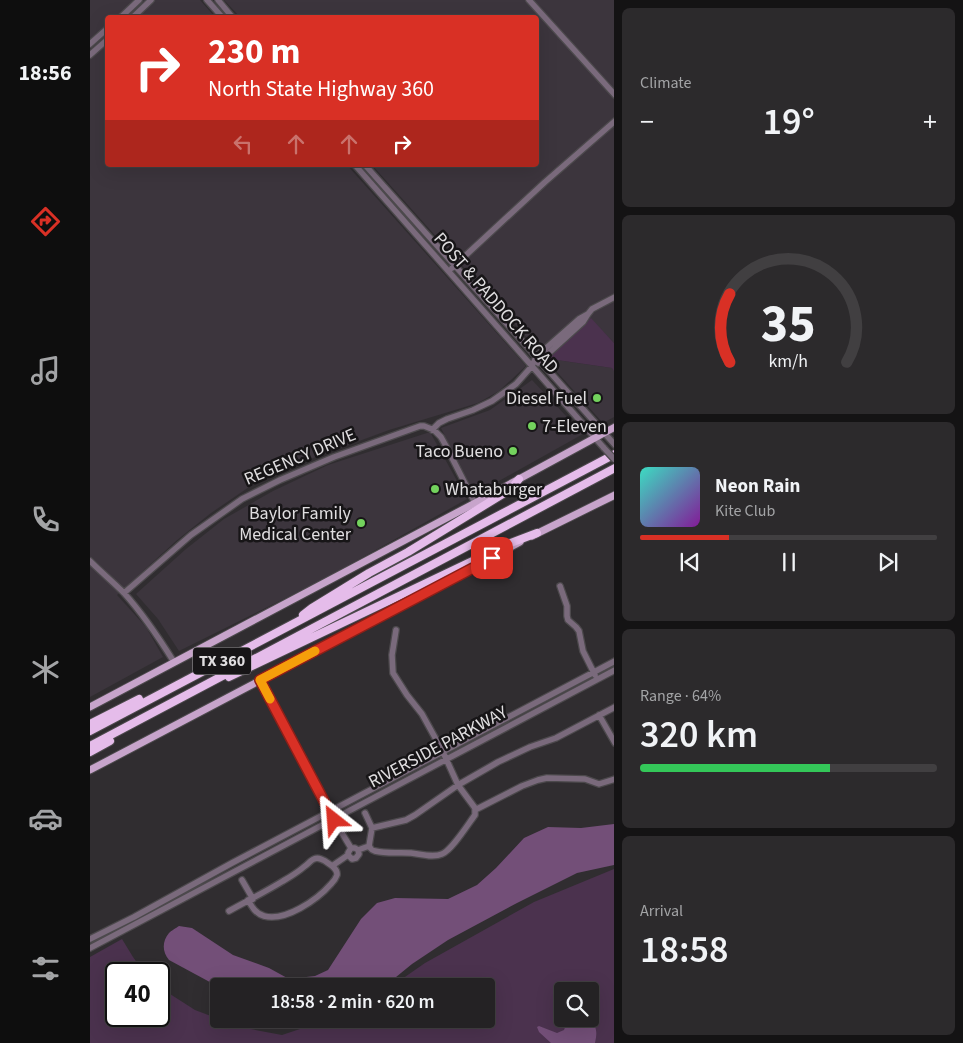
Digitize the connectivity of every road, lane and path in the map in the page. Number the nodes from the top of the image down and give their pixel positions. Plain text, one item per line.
1 (139, 0) edge
2 (151, 0) edge
3 (207, 0) edge
4 (218, 0) edge
5 (529, 0) edge
6 (224, 7) junction
7 (218, 12) junction
8 (123, 15) edge
9 (135, 15) edge
10 (220, 15) edge
11 (231, 15) edge
12 (105, 31) edge
13 (92, 42) edge
14 (105, 42) edge
15 (100, 46) junction
16 (90, 55) edge
17 (614, 95) edge
18 (614, 121) edge
19 (357, 167) edge
20 (367, 167) edge
21 (380, 182) junction
22 (374, 187) junction
23 (454, 266) junction
24 (448, 271) junction
25 (614, 297) edge
26 (538, 360) junction
27 (532, 366) junction
28 (614, 427) edge
29 (432, 430) junction
30 (604, 432) junction
31 (594, 438) junction
32 (614, 444) edge
33 (614, 454) edge
34 (614, 460) edge
35 (614, 468) edge
36 (519, 479) junction
37 (614, 495) edge
38 (475, 503) junction
39 (537, 533) junction
40 (90, 561) edge
41 (560, 586) dead end
42 (124, 593) junction
43 (288, 627) junction
44 (396, 630) dead end
45 (614, 661) edge
46 (174, 662) junction
47 (614, 670) edge
48 (594, 672) junction
49 (597, 679) junction
50 (260, 680) junction
51 (199, 687) junction
52 (156, 696) junction
53 (90, 707) edge
54 (614, 707) edge
55 (152, 712) junction
56 (599, 715) junction
57 (90, 724) edge
58 (90, 731) edge
59 (614, 743) edge
60 (90, 746) edge
61 (90, 752) edge
62 (443, 752) junction
63 (446, 759) junction
64 (90, 770) edge
65 (614, 780) edge
66 (458, 785) junction
67 (475, 810) junction
68 (330, 812) junction
69 (365, 813) dead end
70 (334, 820) junction
71 (372, 828) junction
72 (370, 846) junction
73 (354, 849) junction
74 (348, 854) junction
75 (332, 866) junction
76 (242, 880) dead end
77 (250, 899) junction
78 (229, 911) dead end
79 (125, 920) junction
80 (129, 928) junction
81 (90, 939) edge
82 (90, 948) edge

1 - 8 street
2 - 9 street
3 - 7 street
4 - 6 street
5 - 17 street
6 - 7 street
6 - 11 street
7 - 10 street
12 - 13 street
13 - 15 street
14 - 15 street
15 - 16 street
18 - 23 street
19 - 22 street, POST & PADDOCK ROAD
20 - 21 street, POST & PADDOCK ROAD
21 - 22 street
21 - 23 street, POST & PADDOCK ROAD
22 - 24 street, POST & PADDOCK ROAD
23 - 24 street
23 - 26 street, POST & PADDOCK ROAD
24 - 27 street, POST & PADDOCK ROAD
25 - 26 street
26 - 27 street
26 - 30 street, POST & PADDOCK ROAD
27 - 29 street
27 - 31 street, POST & PADDOCK ROAD
28 - 30 main road
29 - 38 street
29 - 42 street, REGENCY DRIVE
30 - 31 main road
30 - 32 street, POST & PADDOCK ROAD
31 - 34 street, POST & PADDOCK ROAD, bridge
31 - 36 main road
33 - 43 highway, TX 360
35 - 51 highway, TX 360
36 - 38 main road
36 - 43 highway
37 - 39 main road
38 - 46 main road
39 - 50 main road
39 - 51 highway
40 - 42 street
41 - 48 street
42 - 46 street
43 - 52 highway, TX 360
44 - 62 street
45 - 48 street, RIVERSIDE PARKWAY
46 - 53 main road
47 - 49 street, RIVERSIDE PARKWAY
48 - 49 street
48 - 62 street, RIVERSIDE PARKWAY
49 - 63 street, RIVERSIDE PARKWAY
50 - 64 main road
50 - 68 street
51 - 55 highway, TX 360
52 - 57 highway
52 - 58 highway, TX 360
54 - 56 street
55 - 60 highway, TX 360
55 - 61 highway
56 - 59 street
56 - 66 street
62 - 63 street
62 - 68 street, RIVERSIDE PARKWAY
63 - 66 street
63 - 70 street, RIVERSIDE PARKWAY
65 - 67 street
66 - 67 street
66 - 71 street
67 - 72 street
68 - 70 street
68 - 79 street, RIVERSIDE PARKWAY
69 - 71 street
70 - 73 street
70 - 80 street, RIVERSIDE PARKWAY
71 - 72 street
72 - 73 street
73 - 74 street
73 - 74 street
74 - 75 street
75 - 77 street
75 - 77 street
76 - 77 street
77 - 78 street
79 - 80 street
79 - 81 street, RIVERSIDE PARKWAY
80 - 82 street, RIVERSIDE PARKWAY

